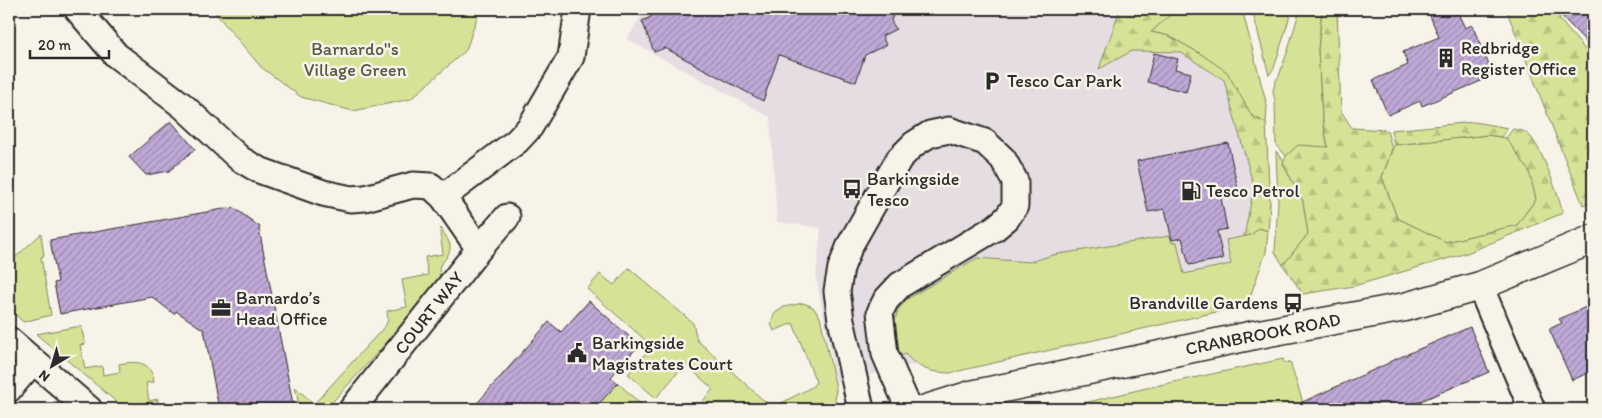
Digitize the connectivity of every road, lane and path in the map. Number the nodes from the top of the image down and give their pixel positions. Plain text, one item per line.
1 (77, 9) edge
2 (578, 9) edge
3 (443, 197) junction
4 (507, 217) dead end
5 (1593, 239) edge
6 (479, 249) junction
7 (1480, 286) junction
8 (9, 340) edge
9 (33, 361) junction
10 (9, 389) edge
11 (89, 409) edge
12 (352, 409) edge
13 (861, 409) edge
14 (909, 409) edge
15 (926, 409) edge
16 (1532, 409) edge

1 - 3 street
2 - 3 street
3 - 6 street
4 - 6 street, COURT WAY
5 - 7 main road, CRANBROOK ROAD
6 - 12 street, COURT WAY
7 - 15 main road, CRANBROOK ROAD
7 - 16 street
8 - 9 street
9 - 10 street
9 - 11 street
13 - 14 street

